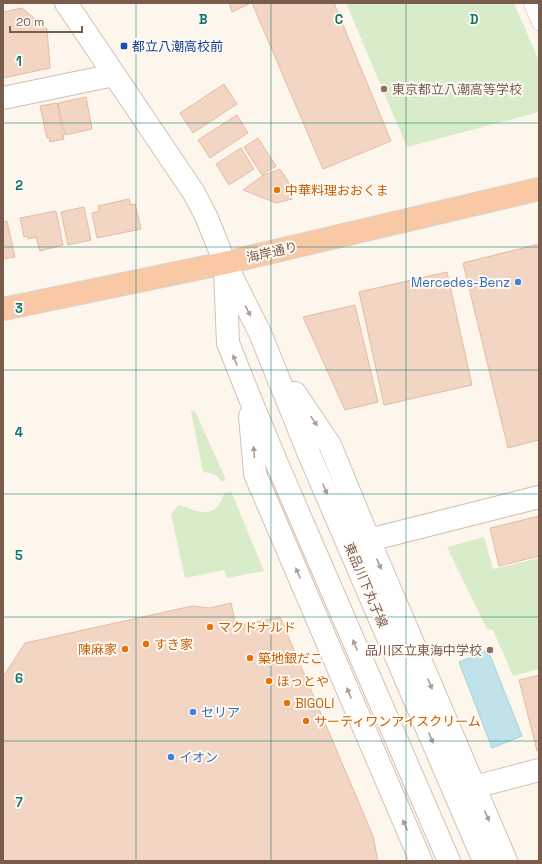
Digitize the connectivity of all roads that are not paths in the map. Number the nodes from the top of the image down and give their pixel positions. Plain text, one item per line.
1 (66, 3) edge
2 (530, 3) edge
3 (539, 24) edge
4 (114, 75) junction
5 (3, 98) edge
6 (539, 189) edge
7 (225, 263) junction
8 (3, 309) edge
9 (268, 354) junction
10 (249, 396) junction
11 (539, 497) edge
12 (369, 540) junction
13 (539, 770) edge
14 (474, 787) junction
15 (421, 861) edge
16 (449, 861) edge
17 (484, 861) edge
18 (506, 861) edge

1 - 4 main road
2 - 3 lane
4 - 5 main road
4 - 7 main road
6 - 7 highway, 海岸通り
7 - 8 highway, 海岸通り
7 -> 9 main road
10 -> 7 main road
9 -> 12 main road
9 -> 17 main road, 東品川下丸子線
15 -> 10 main road
16 -> 10 main road
11 - 12 main road
12 -> 14 main road
13 - 14 main road
14 -> 18 main road

